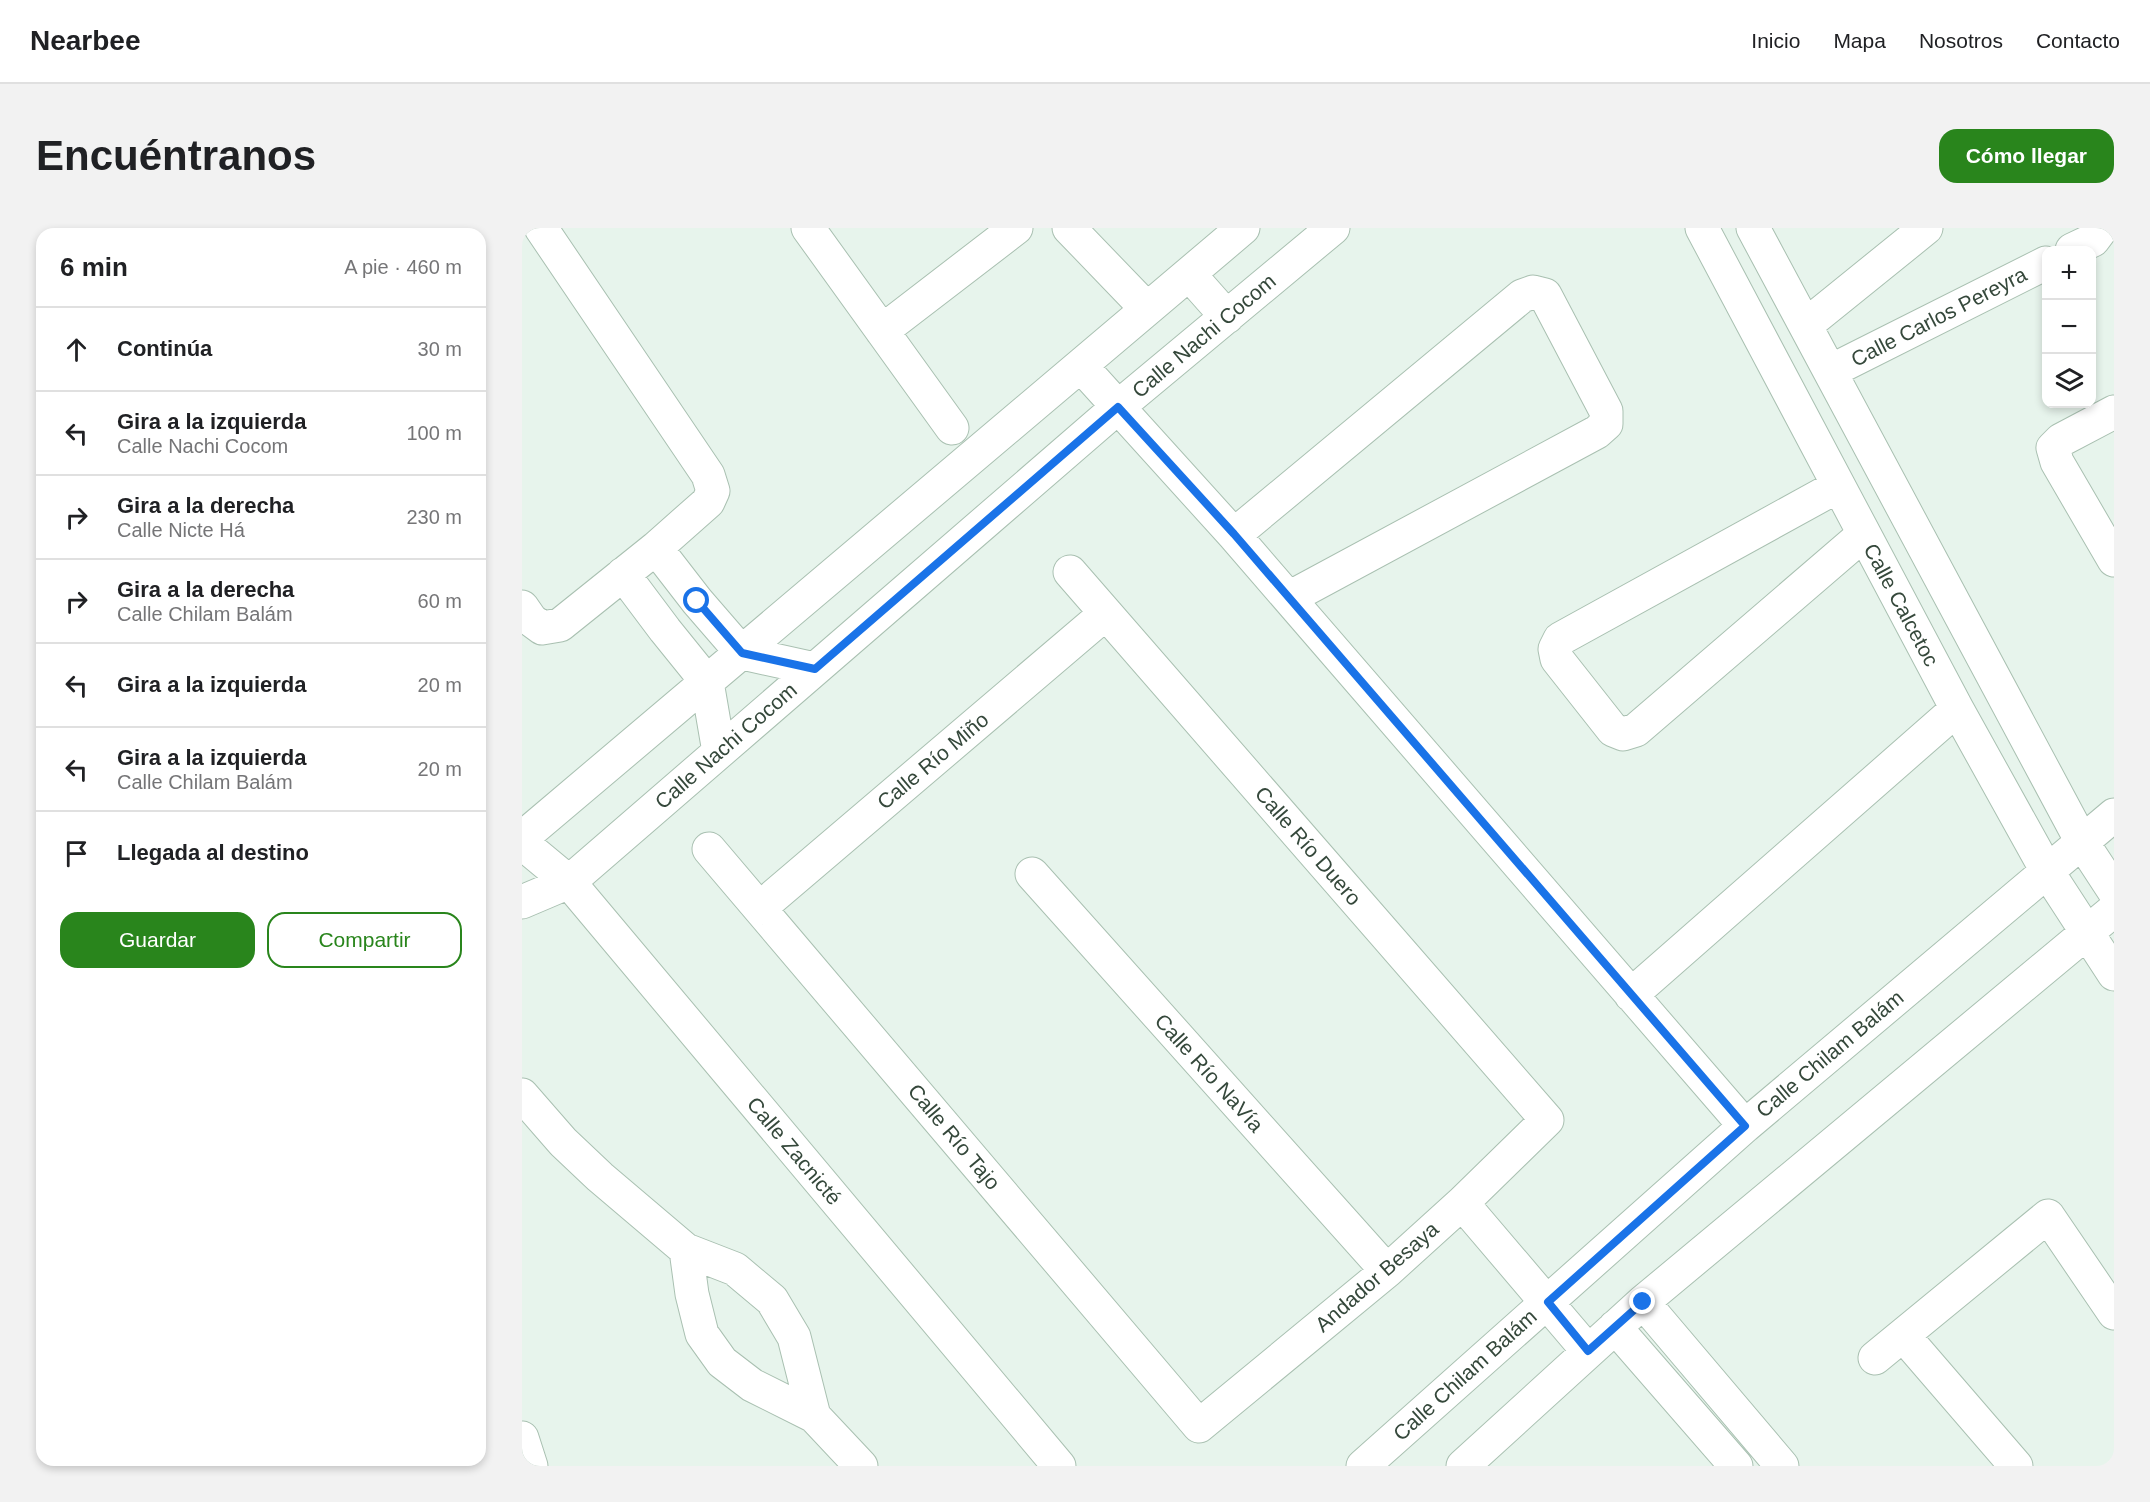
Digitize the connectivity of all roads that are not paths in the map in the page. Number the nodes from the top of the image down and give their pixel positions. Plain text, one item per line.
1 (542, 228) edge
2 (808, 228) edge
3 (1016, 228) edge
4 (1069, 228) edge
5 (1243, 228) edge
6 (1333, 228) edge
7 (1702, 228) edge
8 (1753, 228) edge
9 (1926, 228) edge
10 (2102, 228) edge
11 (2080, 246) edge
12 (2042, 265) edge
13 (1189, 274) junction
14 (1147, 309) junction
15 (1227, 317) junction
16 (1806, 325) junction
17 (882, 332) junction
18 (1081, 366) junction
19 (1831, 371) junction
20 (1118, 407) junction
21 (2114, 412) edge
22 (952, 428) dead end
23 (1838, 486) junction
24 (1234, 534) junction
25 (1864, 534) junction
26 (656, 548) junction
27 (2114, 560) edge
28 (1070, 572) dead end
29 (623, 574) junction
30 (1289, 598) junction
31 (522, 607) edge
32 (1106, 614) junction
33 (742, 653) junction
34 (815, 669) junction
35 (707, 682) junction
36 (1957, 709) junction
37 (719, 752) junction
38 (2114, 815) edge
39 (522, 838) edge
40 (2082, 842) junction
41 (522, 843) edge
42 (710, 849) dead end
43 (2048, 871) junction
44 (1032, 874) dead end
45 (568, 882) junction
46 (2114, 891) edge
47 (522, 902) edge
48 (760, 908) junction
49 (2114, 910) edge
50 (2086, 932) junction
51 (2114, 974) edge
52 (1631, 994) junction
53 (522, 1095) edge
54 (1547, 1120) joint
55 (1745, 1126) junction
56 (1462, 1203) junction
57 (686, 1250) junction
58 (1387, 1271) junction
59 (1548, 1302) junction
60 (1643, 1302) junction
61 (2114, 1313) edge
62 (1615, 1327) junction
63 (1904, 1335) junction
64 (1588, 1351) junction
65 (1875, 1358) dead end
66 (814, 1416) junction
67 (1199, 1426) joint
68 (522, 1438) edge
69 (531, 1466) edge
70 (861, 1466) edge
71 (1059, 1466) edge
72 (1362, 1466) edge
73 (1463, 1466) edge
74 (1736, 1466) edge
75 (1782, 1466) edge
76 (2016, 1466) edge

1 - 26 street
2 - 17 street
3 - 17 street
4 - 14 street
5 - 13 street
6 - 15 street, Calle Nachi Cocom
7 - 23 street, Calle Calcetoc
8 - 16 street
9 - 16 street
10 - 11 street
12 - 19 street, Calle Carlos Pereyra
13 - 14 street
13 - 15 street
14 - 18 street
15 - 20 street, Calle Nachi Cocom
16 - 19 street
17 - 22 street
18 - 20 street
18 - 33 street
19 - 40 street
20 - 24 street
20 - 34 street, Calle Nachi Cocom
21 - 27 street
23 - 25 street, Calle Calcetoc
23 - 25 street
24 - 30 street
24 - 30 street
25 - 36 street, Calle Calcetoc
26 - 29 street
26 - 33 street
28 - 32 street, Calle Río Duero
29 - 31 street
29 - 35 street
30 - 52 street
32 - 48 street, Calle Río Miño
32 - 54 street, Calle Río Duero
33 - 34 street
33 - 35 street
34 - 37 street, Calle Nachi Cocom
35 - 37 street
35 - 39 street
36 - 43 street, Calle Calcetoc
36 - 52 street
37 - 45 street, Calle Nachi Cocom
38 - 40 street, Calle Chilam Balám
40 - 43 street, Calle Chilam Balám
40 - 46 street
41 - 45 street, Calle Zacnicté
42 - 48 street, Calle Río Tajo
43 - 50 street, Calle Calcetoc
43 - 55 street, Calle Chilam Balám
44 - 58 street, Calle Río NaVía
45 - 47 street, Calle Nachi Cocom
45 - 71 street, Calle Zacnicté
48 - 67 street, Calle Río Tajo
49 - 50 street
50 - 51 street, Calle Calcetoc
50 - 60 street
52 - 55 street
53 - 57 street
54 - 56 street, Andador Besaya
55 - 59 street, Calle Chilam Balám
56 - 58 street, Andador Besaya
56 - 59 street
57 - 66 street
57 - 66 street
58 - 67 street, Andador Besaya
59 - 64 street
59 - 72 street, Calle Chilam Balám
60 - 62 street
60 - 75 street
61 - 63 street
62 - 64 street
62 - 74 street
63 - 65 street
63 - 76 street
64 - 73 street
66 - 70 street
68 - 69 street

